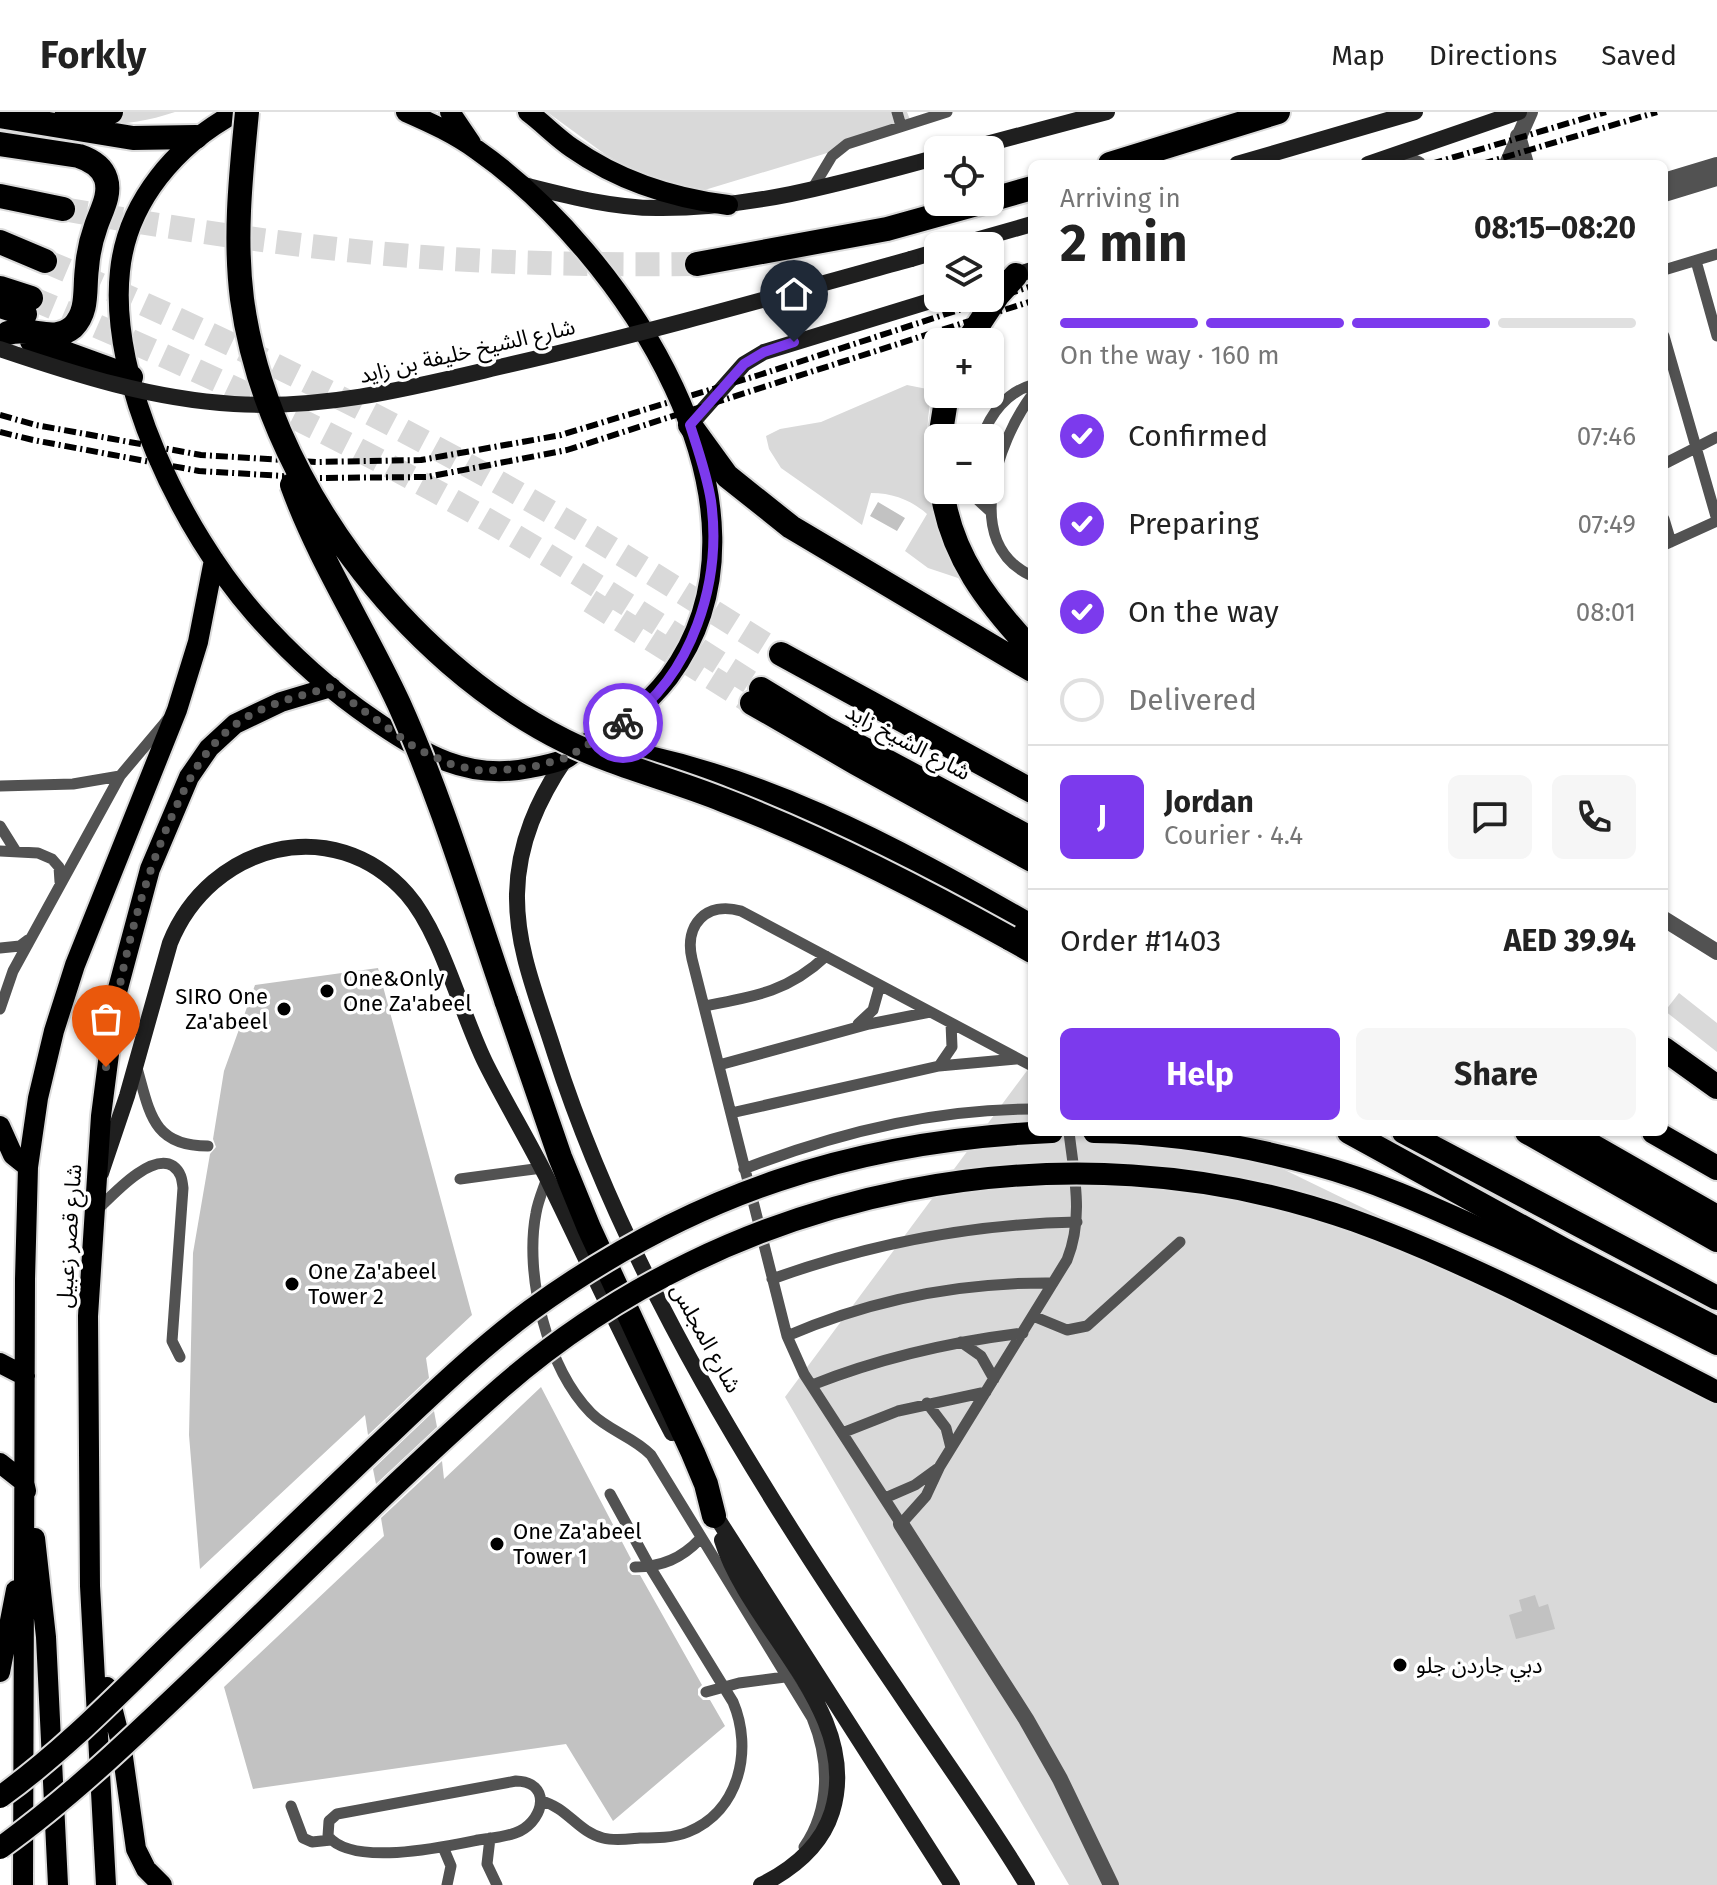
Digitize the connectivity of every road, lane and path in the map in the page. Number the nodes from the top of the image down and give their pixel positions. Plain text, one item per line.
1 (111, 112) edge
2 (237, 112) edge
3 (247, 112) edge
4 (406, 112) edge
5 (450, 112) edge
6 (528, 112) edge
7 (897, 112) edge
8 (947, 112) edge
9 (1107, 112) edge
10 (1278, 112) edge
11 (1415, 112) edge
12 (1519, 112) edge
13 (1530, 112) edge
14 (0, 115) edge
15 (901, 126) junction
16 (201, 127) edge
17 (1518, 136) junction
18 (1004, 139) edge
19 (0, 144) edge
20 (473, 146) junction
21 (1397, 155) junction
22 (1123, 160) edge
23 (1251, 160) edge
24 (1383, 160) edge
25 (1409, 160) edge
26 (1509, 160) edge
27 (1525, 160) edge
28 (924, 161) edge
29 (1717, 165) edge
30 (1717, 178) edge
31 (1668, 180) edge
32 (519, 184) junction
33 (1028, 189) edge
34 (811, 191) junction
35 (1668, 193) edge
36 (0, 196) edge
37 (1004, 196) edge
38 (728, 205) junction
39 (63, 209) tunnel mouth
40 (934, 216) edge
41 (1028, 225) edge
42 (1004, 232) edge
43 (0, 242) edge
44 (1717, 254) edge
45 (924, 255) edge
46 (45, 261) tunnel mouth
47 (1696, 261) junction
48 (697, 264) tunnel mouth
49 (1668, 269) edge
50 (1024, 272) edge
51 (1004, 278) edge
52 (0, 288) edge
53 (924, 303) edge
54 (0, 306) edge
55 (976, 328) edge
56 (1717, 336) edge
57 (3, 337) edge
58 (1668, 350) edge
59 (131, 377) junction
60 (1028, 387) edge
61 (1028, 402) edge
62 (270, 414) junction
63 (989, 424) edge
64 (690, 425) junction
65 (1717, 437) edge
66 (1697, 448) junction
67 (1668, 462) edge
68 (945, 504) edge
69 (982, 504) edge
70 (991, 512) junction
71 (1717, 520) edge
72 (1668, 543) edge
73 (214, 560) junction
74 (1028, 573) edge
75 (1028, 646) edge
76 (781, 654) tunnel mouth
77 (1028, 668) edge
78 (331, 687) junction
79 (177, 710) junction
80 (574, 752) junction
81 (120, 776) junction
82 (0, 786) edge
83 (1028, 789) edge
84 (142, 797) junction
85 (175, 809) junction
86 (0, 826) edge
87 (1028, 837) edge
88 (15, 850) junction
89 (0, 851) edge
90 (1028, 858) edge
91 (61, 884) junction
92 (1668, 921) edge
93 (1028, 925) edge
94 (36, 930) junction
95 (0, 948) edge
96 (1028, 949) edge
97 (1717, 952) edge
98 (826, 956) junction
99 (880, 985) junction
100 (0, 986) edge
101 (0, 999) edge
102 (704, 1006) junction
103 (0, 1009) edge
104 (930, 1012) junction
105 (951, 1023) junction
106 (849, 1029) junction
107 (1668, 1052) edge
108 (1019, 1059) junction
109 (1028, 1064) edge
110 (136, 1065) junction
111 (719, 1065) junction
112 (939, 1066) junction
113 (1717, 1087) edge
114 (1028, 1109) edge
115 (731, 1113) junction
116 (0, 1126) edge
117 (1028, 1134) edge
118 (1069, 1136) edge
119 (1167, 1136) edge
120 (1356, 1136) edge
121 (1412, 1136) edge
122 (1534, 1136) edge
123 (1575, 1136) edge
124 (1661, 1136) edge
125 (208, 1146) dead end
126 (28, 1167) junction
127 (1717, 1168) edge
128 (744, 1169) junction
129 (544, 1173) junction
130 (460, 1179) dead end
131 (96, 1185) junction
132 (94, 1213) junction
133 (1717, 1217) edge
134 (1077, 1222) junction
135 (1717, 1240) edge
136 (1180, 1242) dead end
137 (772, 1279) junction
138 (1053, 1283) junction
139 (1717, 1298) edge
140 (1033, 1316) junction
141 (1717, 1329) edge
142 (1023, 1333) junction
143 (787, 1336) junction
144 (960, 1341) junction
145 (1717, 1344) edge
146 (180, 1357) dead end
147 (0, 1363) edge
148 (25, 1376) junction
149 (994, 1379) junction
150 (812, 1385) junction
151 (986, 1392) junction
152 (1717, 1392) edge
153 (927, 1403) junction
154 (842, 1433) junction
155 (951, 1448) junction
156 (0, 1463) edge
157 (940, 1466) junction
158 (24, 1482) junction
159 (610, 1494) dead end
160 (885, 1498) junction
161 (714, 1516) junction
162 (901, 1524) junction
163 (700, 1539) junction
164 (24, 1563) junction
165 (635, 1567) dead end
166 (650, 1567) junction
167 (94, 1645) junction
168 (0, 1672) edge
169 (785, 1677) junction
170 (724, 1686) junction
171 (706, 1692) dead end
172 (0, 1797) edge
173 (541, 1801) junction
174 (291, 1806) dead end
175 (490, 1838) junction
176 (331, 1840) junction
177 (443, 1847) junction
178 (0, 1848) edge
179 (777, 1877) junction
180 (23, 1885) edge
181 (58, 1885) edge
182 (106, 1885) edge
183 (162, 1885) edge
184 (447, 1885) edge
185 (497, 1885) edge
186 (761, 1885) edge
187 (952, 1885) edge
188 (1027, 1885) edge
189 (1111, 1885) edge

1 - 14 highway
2 - 16 main road
3 - 62 highway, bridge
4 - 20 main road
5 - 20 main road
6 - 38 main road
7 - 15 lane
8 - 15 lane
9 - 18 main road
10 - 22 highway
11 - 23 main road
12 - 21 main road
13 - 17 street
14 - 16 highway
15 - 34 lane
16 - 59 main road
17 - 26 street
17 - 27 street
19 - 57 highway
20 - 32 main road
21 - 24 main road
21 - 25 street
28 - 34 main road
29 - 31 street
30 - 35 street
32 - 38 main road
32 - 64 main road
33 - 37 highway
34 - 38 main road
36 - 39 highway
40 - 48 highway
41 - 42 main road
43 - 46 highway
44 - 47 lane
45 - 57 main road, شارع الشيخ خليفة بن زايد, bridge
47 - 49 lane
47 - 56 lane
50 - 51 main road
50 - 55 highway
52 - 54 highway
53 - 64 main road
57 - 59 highway
58 - 66 lane
59 - 73 main road
60 - 63 lane
61 - 70 lane
62 - 96 highway, bridge
62 - 161 highway, bridge
64 - 77 highway
64 - 80 main road
65 - 66 lane
66 - 67 lane
66 - 71 lane
68 - 75 highway
69 - 70 lane
70 - 74 lane
71 - 72 lane
73 - 78 main road
73 - 79 main road, شارع قصر زعبيل
76 - 83 highway, شارع الشيخ زايد
78 - 80 main road
78 - 85 main road, شارع قصر زعبيل
79 - 81 lane, شارع قصر زعبيل
79 - 84 main road, شارع قصر زعبيل
80 - 93 highway
80 - 188 main road, شارع المجلس
81 - 82 lane
81 - 91 lane, شارع قصر زعبيل
84 - 85 main road
84 - 126 main road, شارع قصر زعبيل
85 - 131 main road, شارع قصر زعبيل
86 - 88 lane
87 - 90 highway, شارع الشيخ زايد
88 - 89 lane
88 - 91 lane
91 - 94 lane, شارع قصر زعبيل
92 - 97 street
94 - 95 lane
94 - 103 lane, شارع قصر زعبيل
98 - 99 lane
98 - 102 lane
98 - 102 lane
99 - 104 lane
99 - 106 lane
100 - 101 lane
102 - 111 lane
104 - 105 lane
104 - 106 lane
105 - 108 lane
105 - 112 lane
106 - 111 lane
107 - 113 highway
108 - 109 lane
108 - 112 lane
110 - 125 lane
110 - 129 main road
110 - 131 main road
111 - 115 lane
112 - 115 lane
114 - 128 lane
115 - 128 lane
116 - 126 main road
117 - 172 highway, bridge
118 - 134 lane
119 - 145 highway
120 - 141 highway
121 - 139 highway
122 - 135 highway
123 - 133 highway
124 - 127 highway
126 - 148 main road, شارع قصر زعبيل
128 - 137 lane
129 - 130 lane
129 - 161 main road
129 - 163 lane
131 - 132 main road, شارع قصر زعبيل
132 - 146 lane
132 - 167 main road, شارع قصر زعبيل
134 - 137 lane
134 - 138 lane
136 - 140 lane
137 - 143 lane
138 - 140 lane
138 - 143 lane
140 - 142 lane
142 - 144 lane
142 - 149 lane
143 - 150 lane
144 - 149 lane
144 - 150 lane
147 - 148 main road
148 - 158 main road, شارع قصر زعبيل
149 - 151 lane
150 - 154 lane
151 - 153 lane
151 - 155 lane
152 - 178 highway, bridge
153 - 154 lane
153 - 155 lane
154 - 160 lane
155 - 157 lane
156 - 158 main road
157 - 160 lane
157 - 162 lane
158 - 164 main road, شارع قصر زعبيل
158 - 181 main road
159 - 166 lane
160 - 162 lane
161 - 179 main road
161 - 187 main road
162 - 189 street
163 - 166 lane
163 - 169 lane
164 - 168 main road
164 - 180 main road, شارع قصر زعبيل
165 - 166 lane
166 - 170 lane
167 - 182 main road, شارع قصر زعبيل
167 - 183 main road
169 - 170 lane
169 - 179 lane
170 - 171 lane
170 - 173 lane
173 - 175 lane
173 - 176 lane
174 - 176 lane
175 - 177 lane
175 - 185 lane
176 - 177 lane
177 - 184 lane
179 - 186 main road

